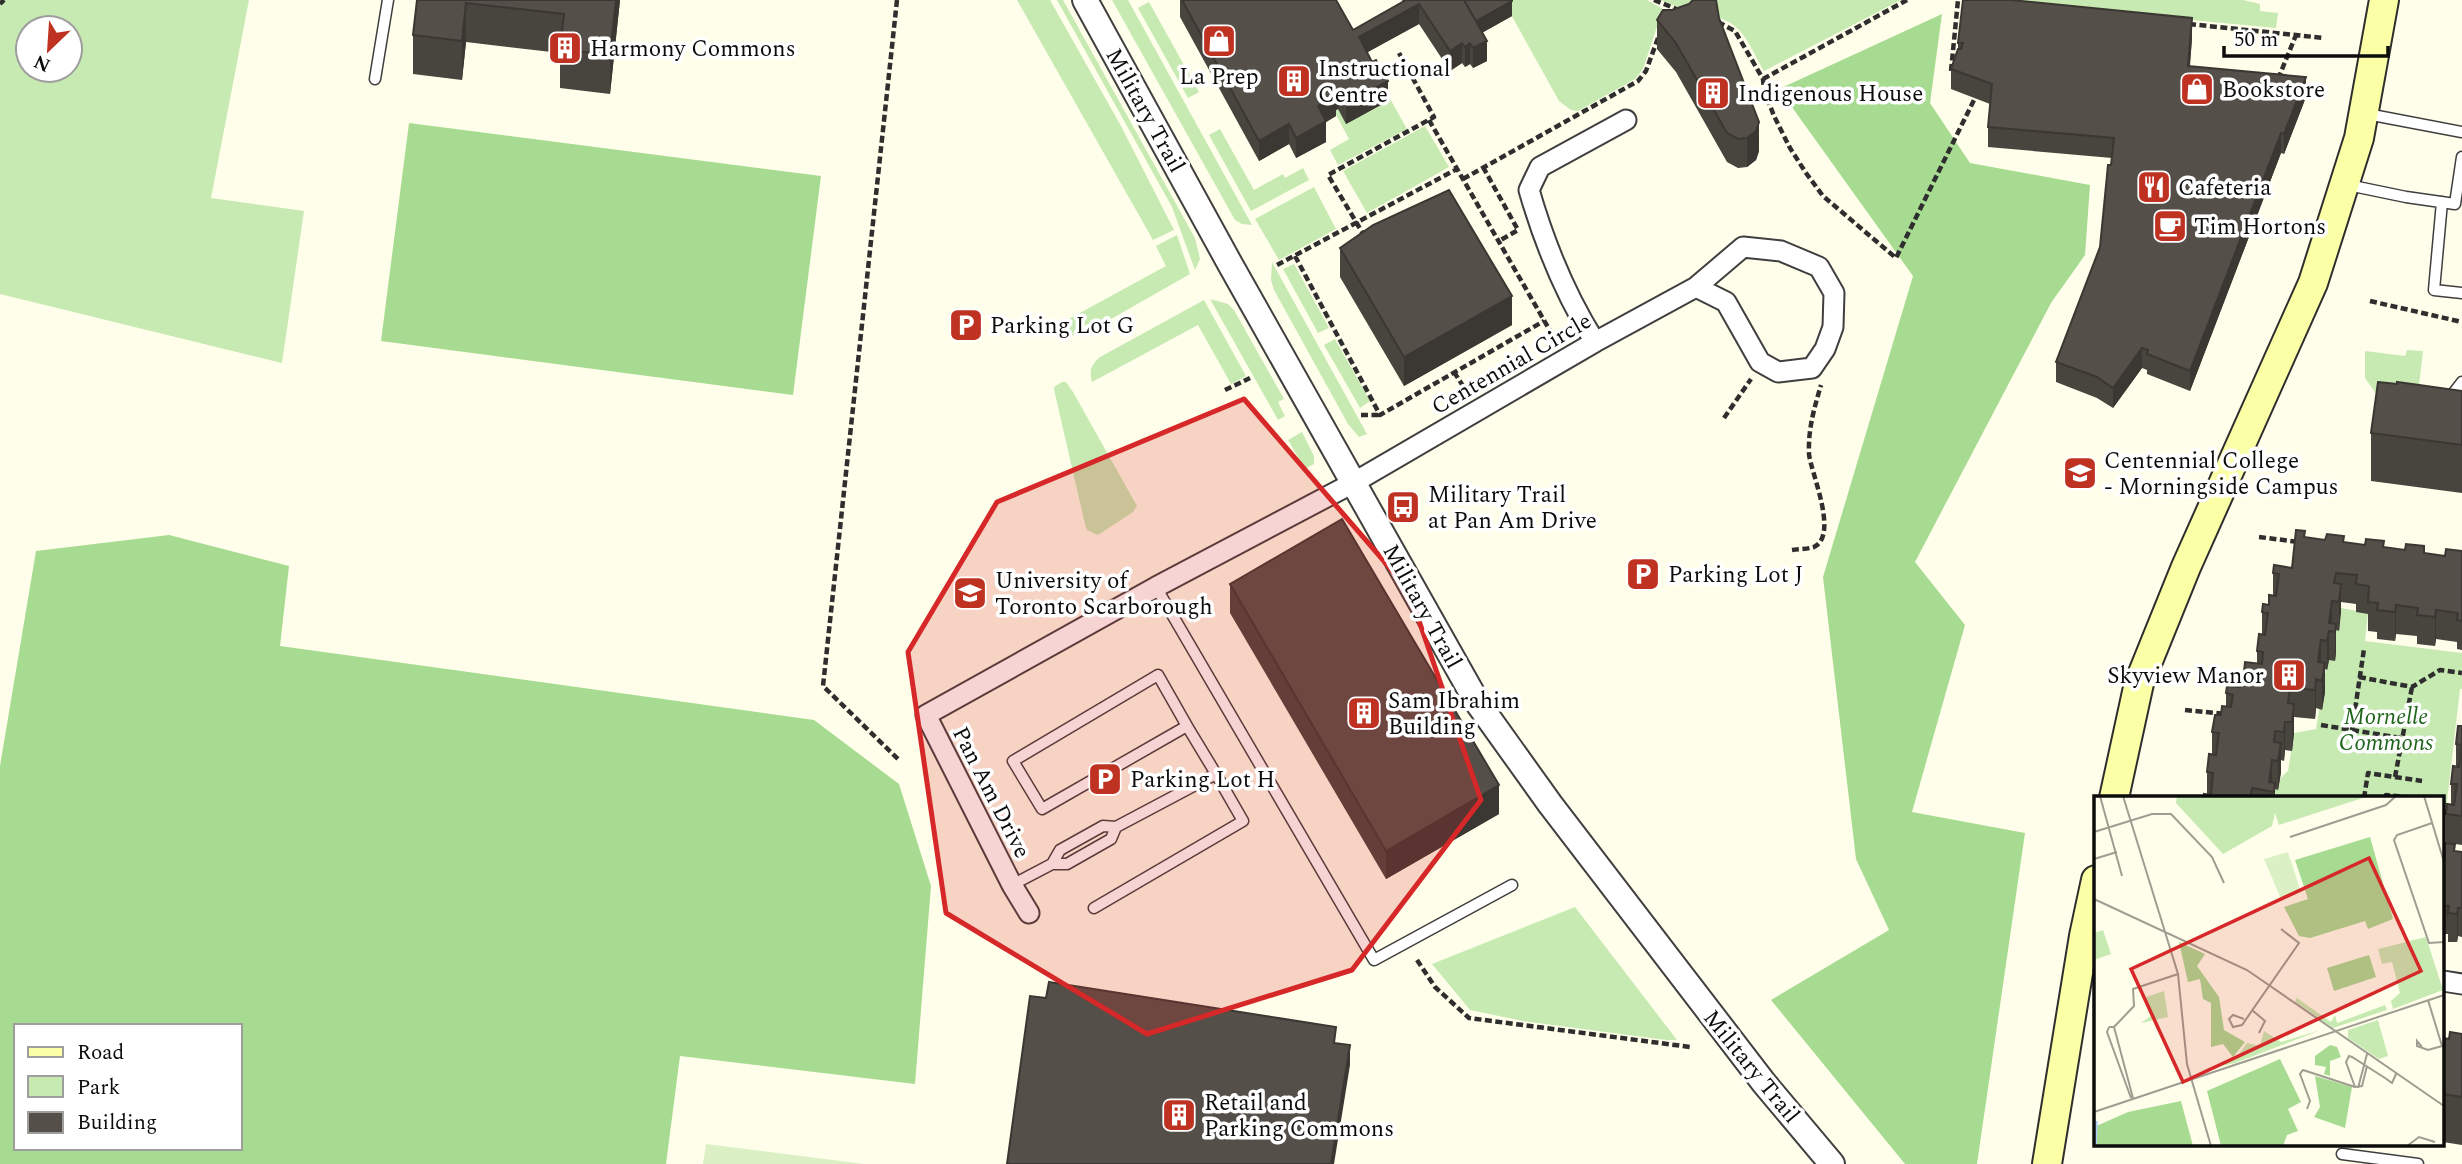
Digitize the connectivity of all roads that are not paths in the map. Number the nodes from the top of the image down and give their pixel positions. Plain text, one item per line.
1 (388, 0) edge
2 (1085, 0) edge
3 (2384, 0) edge
4 (375, 79) dead end
5 (2363, 113) junction
6 (1626, 120) dead end
7 (2462, 132) edge
8 (2462, 157) edge
9 (2461, 170) edge
10 (2344, 184) junction
11 (2442, 202) junction
12 (2459, 204) edge
13 (1696, 287) junction
14 (2462, 293) edge
15 (1595, 342) junction
16 (2462, 383) edge
17 (2462, 412) edge
18 (1353, 483) junction
19 (1156, 587) junction
20 (1187, 726) junction
21 (1216, 774) junction
22 (2114, 796) edge
23 (1116, 827) junction
24 (1052, 864) junction
25 (1012, 885) junction
26 (1512, 885) dead end
27 (2094, 899) edge
28 (1094, 908) dead end
29 (1029, 913) dead end
30 (2090, 937) edge
31 (2444, 981) edge
32 (2462, 984) edge
33 (2342, 1154) dead end
34 (1832, 1164) edge
35 (2047, 1164) edge
36 (2418, 1164) edge

1 - 4 lane
2 - 18 street, Military Trail
3 - 5 main road
5 - 7 lane
5 - 10 main road
6 - 15 street
8 - 9 lane
9 - 12 lane
10 - 11 lane
10 - 22 main road
11 - 12 lane
11 - 14 lane
13 - 13 street, Centennial Circle
13 - 15 street, Centennial Circle
15 - 18 street, Centennial Circle
16 - 17 lane
18 - 19 street, Pan Am Drive
18 - 34 street, Military Trail
19 - 25 street, Pan Am Drive
19 - 26 lane
20 - 20 lane
20 - 21 lane
21 - 23 lane
21 - 28 lane
23 - 24 lane
23 - 24 lane
24 - 25 lane
25 - 29 street, Pan Am Drive
27 - 30 main road
30 - 35 main road
31 - 32 street
33 - 36 lane

